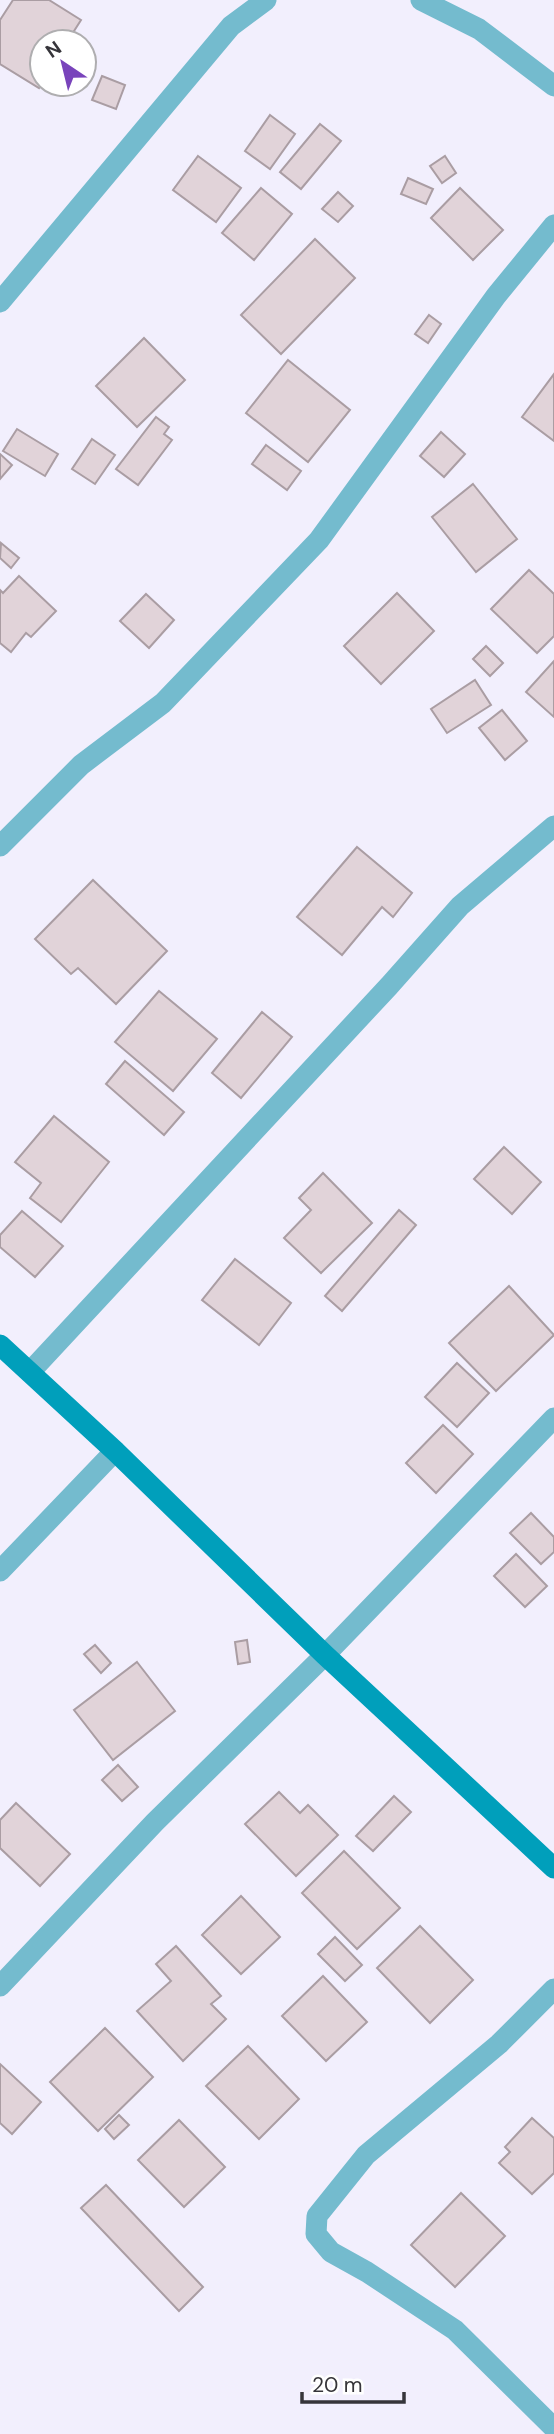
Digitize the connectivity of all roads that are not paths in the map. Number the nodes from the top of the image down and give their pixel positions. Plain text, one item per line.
1 (266, 0) edge
2 (421, 0) edge
3 (554, 86) edge
4 (554, 225) edge
5 (0, 302) edge
6 (554, 826) edge
7 (0, 846) edge
8 (0, 1345) edge
9 (30, 1372) junction
10 (554, 1418) edge
11 (114, 1451) junction
12 (0, 1571) edge
13 (325, 1655) junction
14 (554, 1868) edge
15 (0, 1986) edge
16 (554, 1989) edge
17 (554, 2428) edge

1 - 5 street
2 - 3 street
4 - 7 street
6 - 9 street
8 - 9 main road
9 - 11 main road
10 - 13 street
11 - 12 street
11 - 13 main road
13 - 14 main road
13 - 15 street
16 - 17 street

